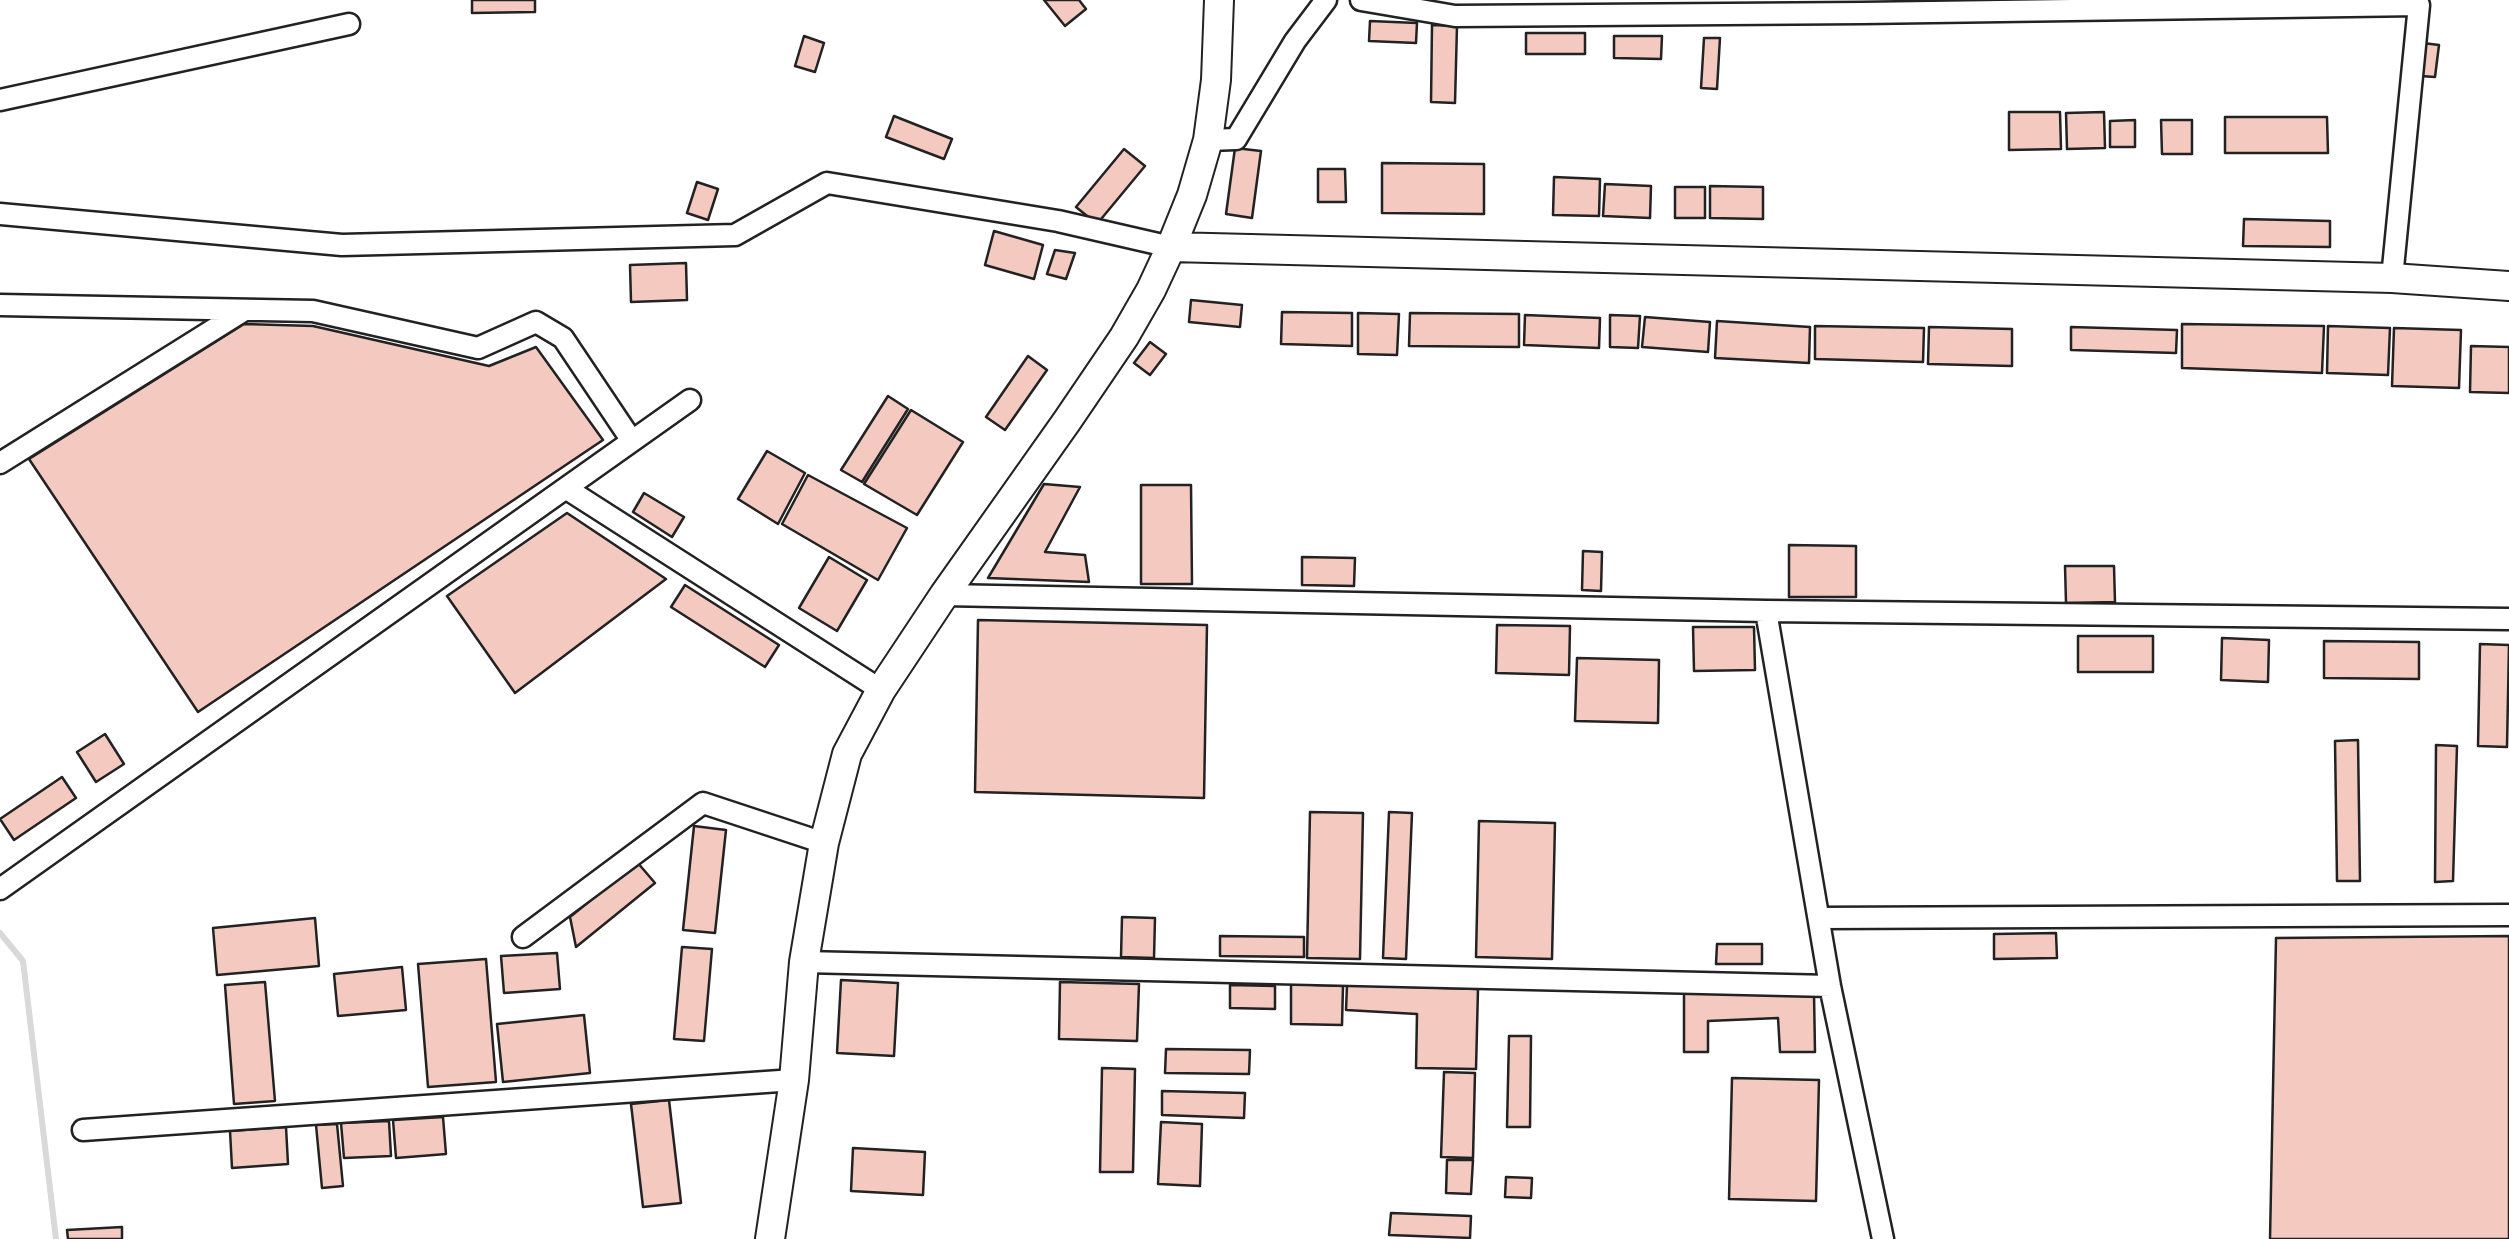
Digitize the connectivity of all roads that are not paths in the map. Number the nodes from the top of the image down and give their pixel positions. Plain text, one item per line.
1 (1219, 0) edge
2 (1326, 0) edge
3 (1362, 0) edge
4 (349, 24) dead end
5 (0, 100) edge
6 (1208, 140) junction
7 (0, 214) edge
8 (1171, 247) junction
9 (2392, 278) junction
10 (2509, 286) edge
11 (0, 305) edge
12 (244, 310) junction
13 (690, 400) dead end
14 (632, 441) junction
15 (0, 463) edge
16 (566, 488) junction
17 (944, 595) junction
18 (1766, 611) junction
19 (2509, 619) edge
20 (881, 690) junction
21 (824, 843) junction
22 (0, 889) edge
23 (2509, 915) edge
24 (1818, 918) junction
25 (523, 937) dead end
26 (804, 962) junction
27 (1830, 986) junction
28 (794, 1080) junction
29 (83, 1130) dead end
30 (770, 1239) edge
31 (1883, 1239) edge

1 - 6 main road
2 - 6 street
3 - 9 street
4 - 5 street
6 - 8 main road
7 - 8 street
8 - 9 main road
8 - 17 main road
9 - 10 main road
11 - 12 street
12 - 14 street
12 - 15 street
13 - 14 street
14 - 16 street
16 - 20 street
16 - 22 street
17 - 18 street
17 - 20 main road
18 - 19 street
18 - 24 street
20 - 21 main road
21 - 25 street
21 - 26 main road
23 - 24 street
24 - 27 street
26 - 27 street
26 - 28 main road
27 - 31 street
28 - 29 street
28 - 30 main road

